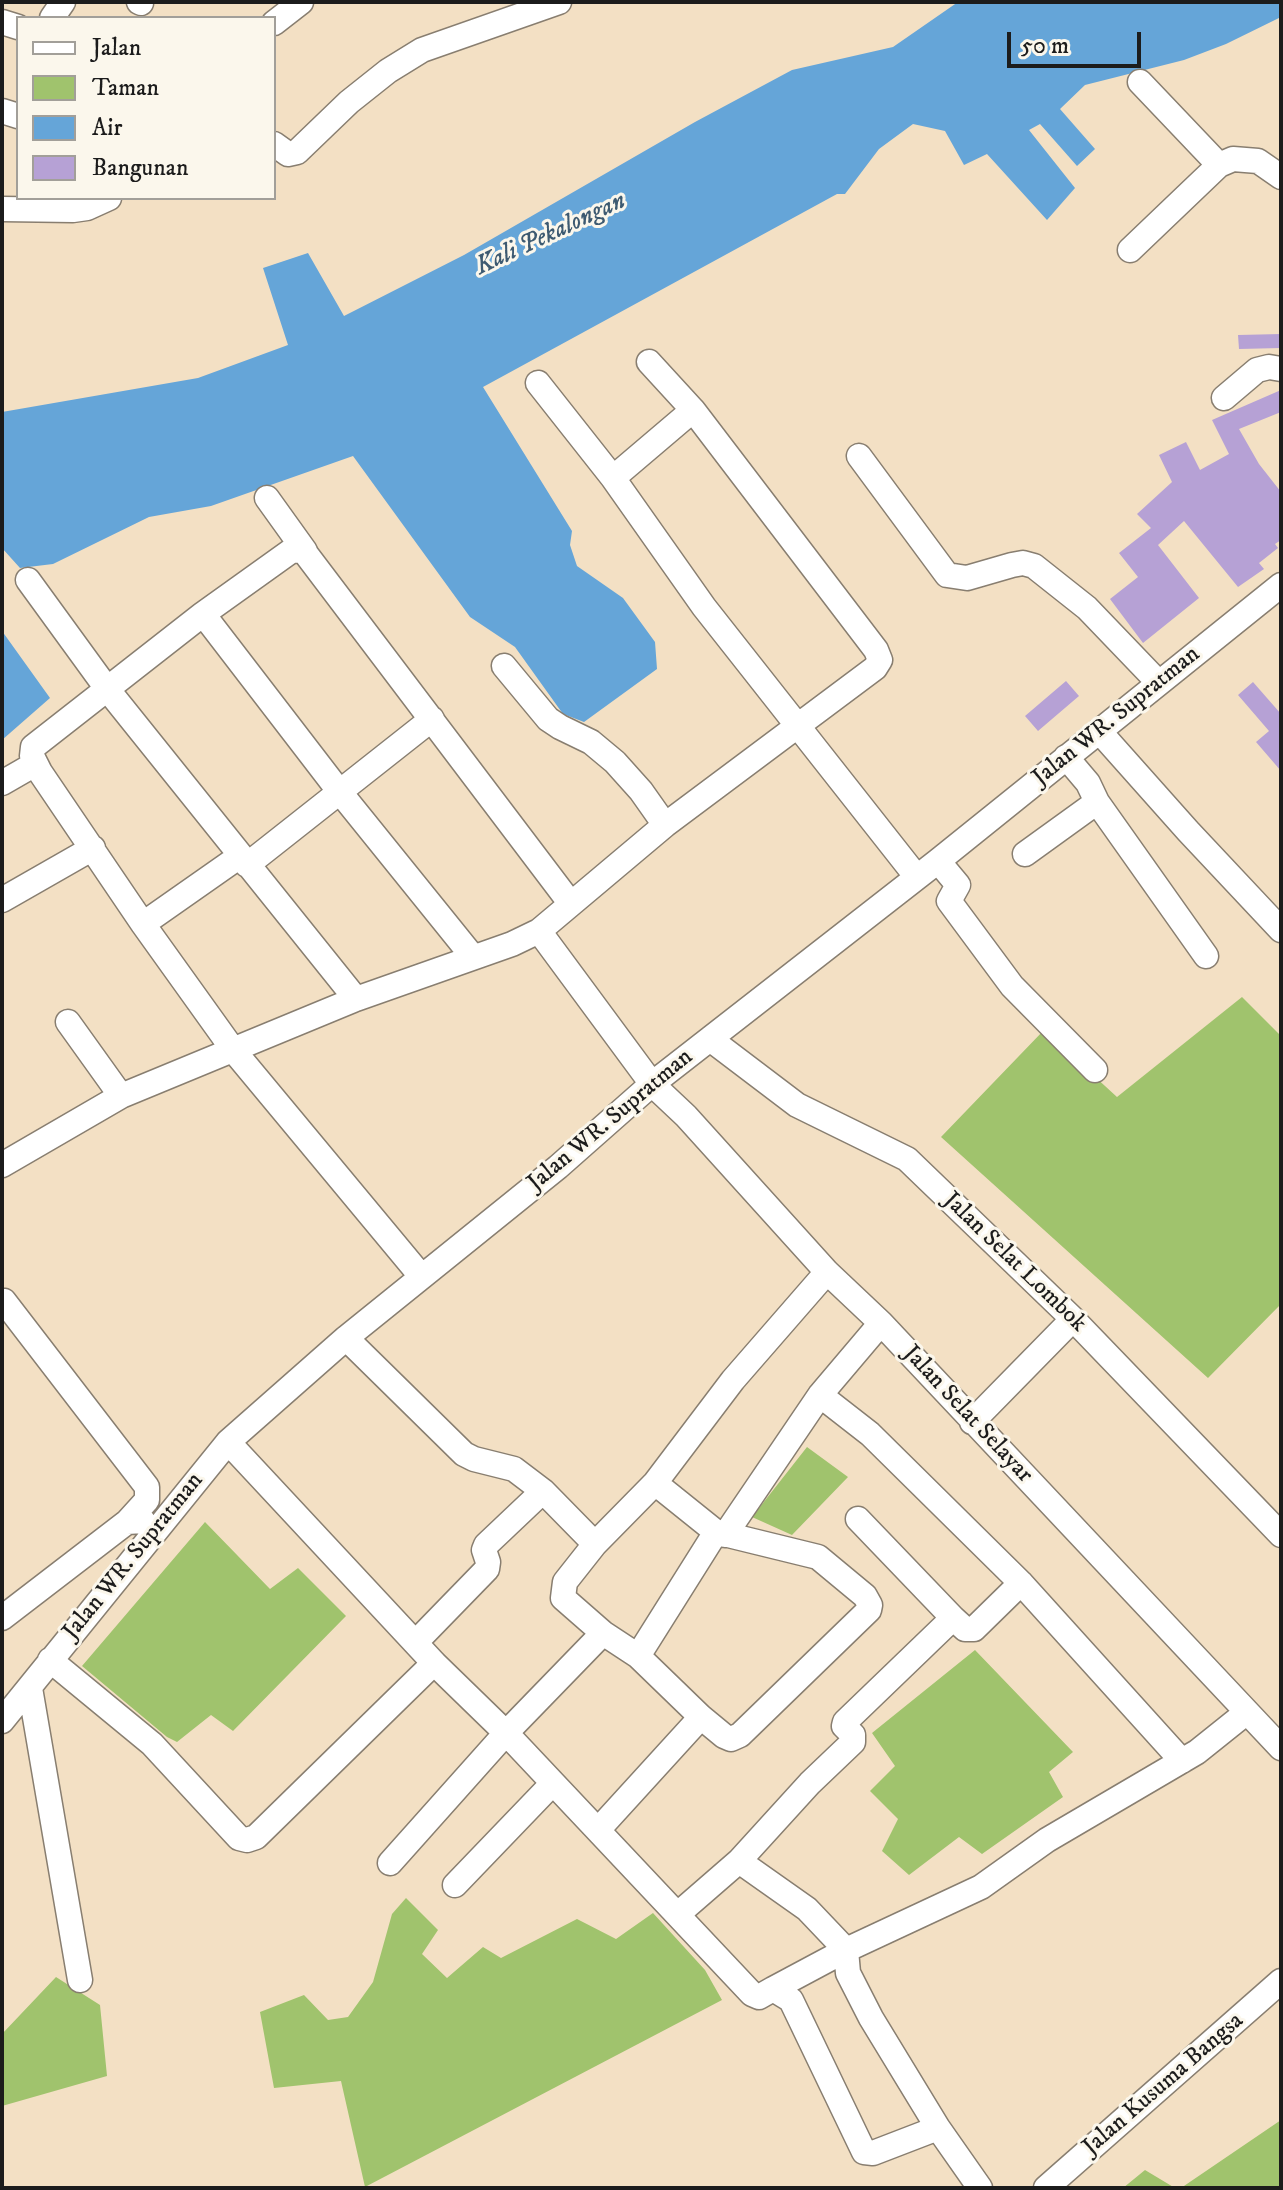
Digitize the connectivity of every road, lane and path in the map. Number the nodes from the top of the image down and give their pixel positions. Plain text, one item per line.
1 (301, 2) edge
2 (559, 2) edge
3 (276, 21) edge
4 (1140, 82) dead end
5 (276, 145) edge
6 (1219, 165) junction
7 (1281, 177) edge
8 (105, 200) edge
9 (2, 209) edge
10 (1130, 250) dead end
11 (649, 362) dead end
12 (1281, 369) edge
13 (538, 383) dead end
14 (1224, 398) dead end
15 (693, 410) junction
16 (859, 456) dead end
17 (613, 478) junction
18 (267, 498) dead end
19 (305, 551) junction
20 (28, 580) dead end
21 (1281, 585) edge
22 (203, 614) junction
23 (504, 666) dead end
24 (1159, 683) junction
25 (108, 690) junction
26 (432, 719) junction
27 (800, 726) junction
28 (1109, 742) junction
29 (35, 764) junction
30 (1082, 777) junction
31 (2, 783) edge
32 (339, 791) junction
33 (665, 825) junction
34 (93, 848) junction
35 (1025, 854) dead end
36 (244, 860) junction
37 (948, 873) junction
38 (916, 876) junction
39 (2, 900) edge
40 (571, 904) junction
41 (143, 924) junction
42 (1281, 930) edge
43 (539, 931) junction
44 (1206, 956) dead end
45 (473, 957) junction
46 (356, 999) junction
47 (68, 1022) dead end
48 (710, 1039) junction
49 (234, 1051) junction
50 (1095, 1070) dead end
51 (657, 1088) junction
52 (121, 1096) junction
53 (2, 1165) edge
54 (827, 1272) junction
55 (421, 1276) junction
56 (4, 1301) edge
57 (1073, 1319) junction
58 (881, 1323) junction
59 (346, 1338) junction
60 (820, 1395) junction
61 (972, 1422) junction
62 (228, 1442) junction
63 (655, 1483) junction
64 (543, 1491) junction
65 (858, 1519) dead end
66 (127, 1522) junction
67 (161, 1524) junction
68 (720, 1533) junction
69 (1281, 1535) edge
70 (595, 1544) junction
71 (1021, 1583) junction
72 (2, 1618) edge
73 (953, 1618) junction
74 (603, 1633) junction
75 (416, 1642) junction
76 (638, 1656) junction
77 (50, 1660) junction
78 (434, 1663) junction
79 (30, 1688) junction
80 (1247, 1712) junction
81 (701, 1717) junction
82 (2, 1721) edge
83 (506, 1733) junction
84 (1281, 1748) edge
85 (1182, 1761) junction
86 (553, 1783) junction
87 (598, 1830) junction
88 (739, 1861) junction
89 (390, 1863) dead end
90 (455, 1885) dead end
91 (678, 1914) junction
92 (847, 1959) junction
93 (80, 1980) dead end
94 (1281, 1981) edge
95 (781, 1993) junction
96 (938, 2128) junction
97 (1054, 2186) edge
98 (980, 2188) edge

1 - 3 street
2 - 5 street
4 - 6 street
6 - 7 street
6 - 10 street
8 - 9 street
11 - 15 street
12 - 14 street
13 - 17 street
15 - 17 street
15 - 27 street
16 - 24 street
17 - 27 street
18 - 19 street
19 - 22 street
19 - 26 street
20 - 25 street
21 - 24 street, Jalan WR. Supratman
22 - 25 street
22 - 32 street
23 - 33 street
24 - 28 street, Jalan WR. Supratman
25 - 29 street
25 - 36 street
26 - 32 street
26 - 40 street
27 - 33 street
27 - 38 street
28 - 30 street, Jalan WR. Supratman
28 - 42 street
29 - 31 street
29 - 34 street
30 - 35 street
30 - 37 street, Jalan WR. Supratman
30 - 44 street
32 - 36 street
32 - 45 street
33 - 40 street
34 - 39 street
34 - 41 street
36 - 41 street
36 - 46 street
37 - 38 street, Jalan WR. Supratman
37 - 50 street
38 - 48 street, Jalan WR. Supratman
40 - 43 street
41 - 49 street
43 - 45 street
43 - 51 street, Jalan Selat Selayar
45 - 46 street
46 - 49 street
47 - 52 street
48 - 51 street, Jalan WR. Supratman
48 - 57 street, Jalan Selat Lombok
49 - 52 street
49 - 55 street
51 - 54 street, Jalan Selat Selayar
51 - 55 street, Jalan WR. Supratman
52 - 53 street
54 - 58 street, Jalan Selat Selayar
54 - 63 street
55 - 59 street, Jalan WR. Supratman
56 - 66 street
57 - 61 street
57 - 69 street, Jalan Selat Lombok
58 - 60 street
58 - 61 street, Jalan Selat Selayar
59 - 62 street, Jalan WR. Supratman
59 - 64 street
60 - 68 street
60 - 71 street
61 - 80 street, Jalan Selat Selayar
62 - 67 street, Jalan WR. Supratman
62 - 75 street
63 - 68 street
63 - 70 street
64 - 70 street
64 - 75 street
65 - 73 street
66 - 67 street
66 - 72 street
67 - 77 street, Jalan WR. Supratman
68 - 76 street
68 - 81 street
70 - 74 street
71 - 73 street
71 - 85 street
73 - 88 street
74 - 76 street
74 - 83 street
75 - 78 street
76 - 81 street
77 - 78 street
77 - 79 street, Jalan WR. Supratman
78 - 83 street
79 - 82 street, Jalan WR. Supratman
79 - 93 street
80 - 84 street, Jalan Selat Selayar
80 - 85 street
81 - 87 street
83 - 86 street
83 - 89 street
85 - 92 street
86 - 87 street
86 - 90 street
87 - 91 street
88 - 91 street
88 - 92 street
91 - 95 street
92 - 95 street
92 - 96 street
94 - 97 street, Jalan Kusuma Bangsa
95 - 96 street
96 - 98 street

